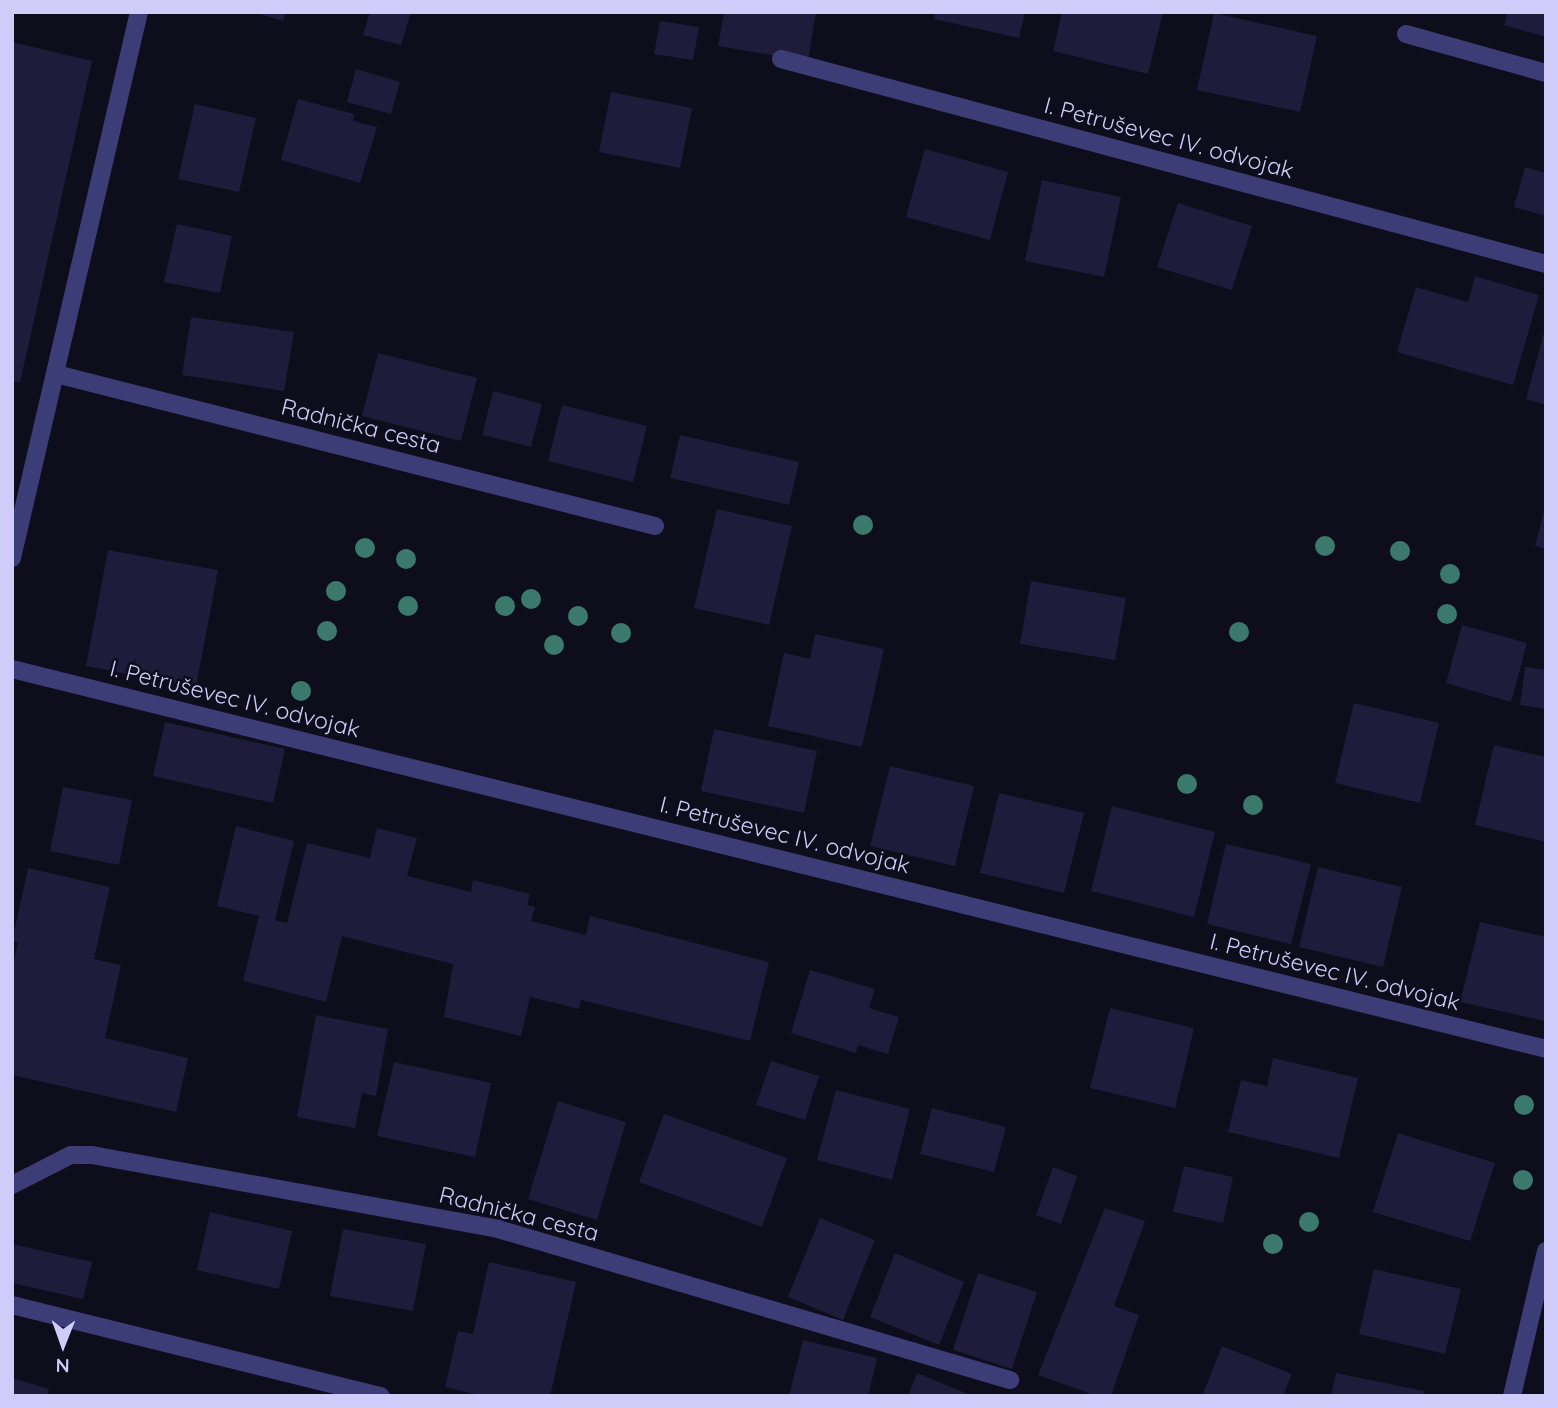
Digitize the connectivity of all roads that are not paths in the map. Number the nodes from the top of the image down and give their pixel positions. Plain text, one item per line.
1 (139, 12) edge
2 (1406, 34) dead end
3 (780, 59) dead end
4 (1546, 73) edge
5 (1546, 264) edge
6 (56, 374) junction
7 (655, 526) dead end
8 (12, 558) edge
9 (12, 669) edge
10 (1546, 1049) edge
11 (12, 1185) edge
12 (1546, 1251) edge
13 (12, 1305) edge
14 (1010, 1380) dead end
15 (381, 1396) edge
16 (1512, 1396) edge

1 - 6 street
2 - 4 street
3 - 5 street, I. Petruševec IV. odvojak
6 - 7 street, Radnička cesta
6 - 8 street
9 - 10 street, I. Petruševec IV. odvojak
11 - 14 street, Radnička cesta
12 - 16 street
13 - 15 street

